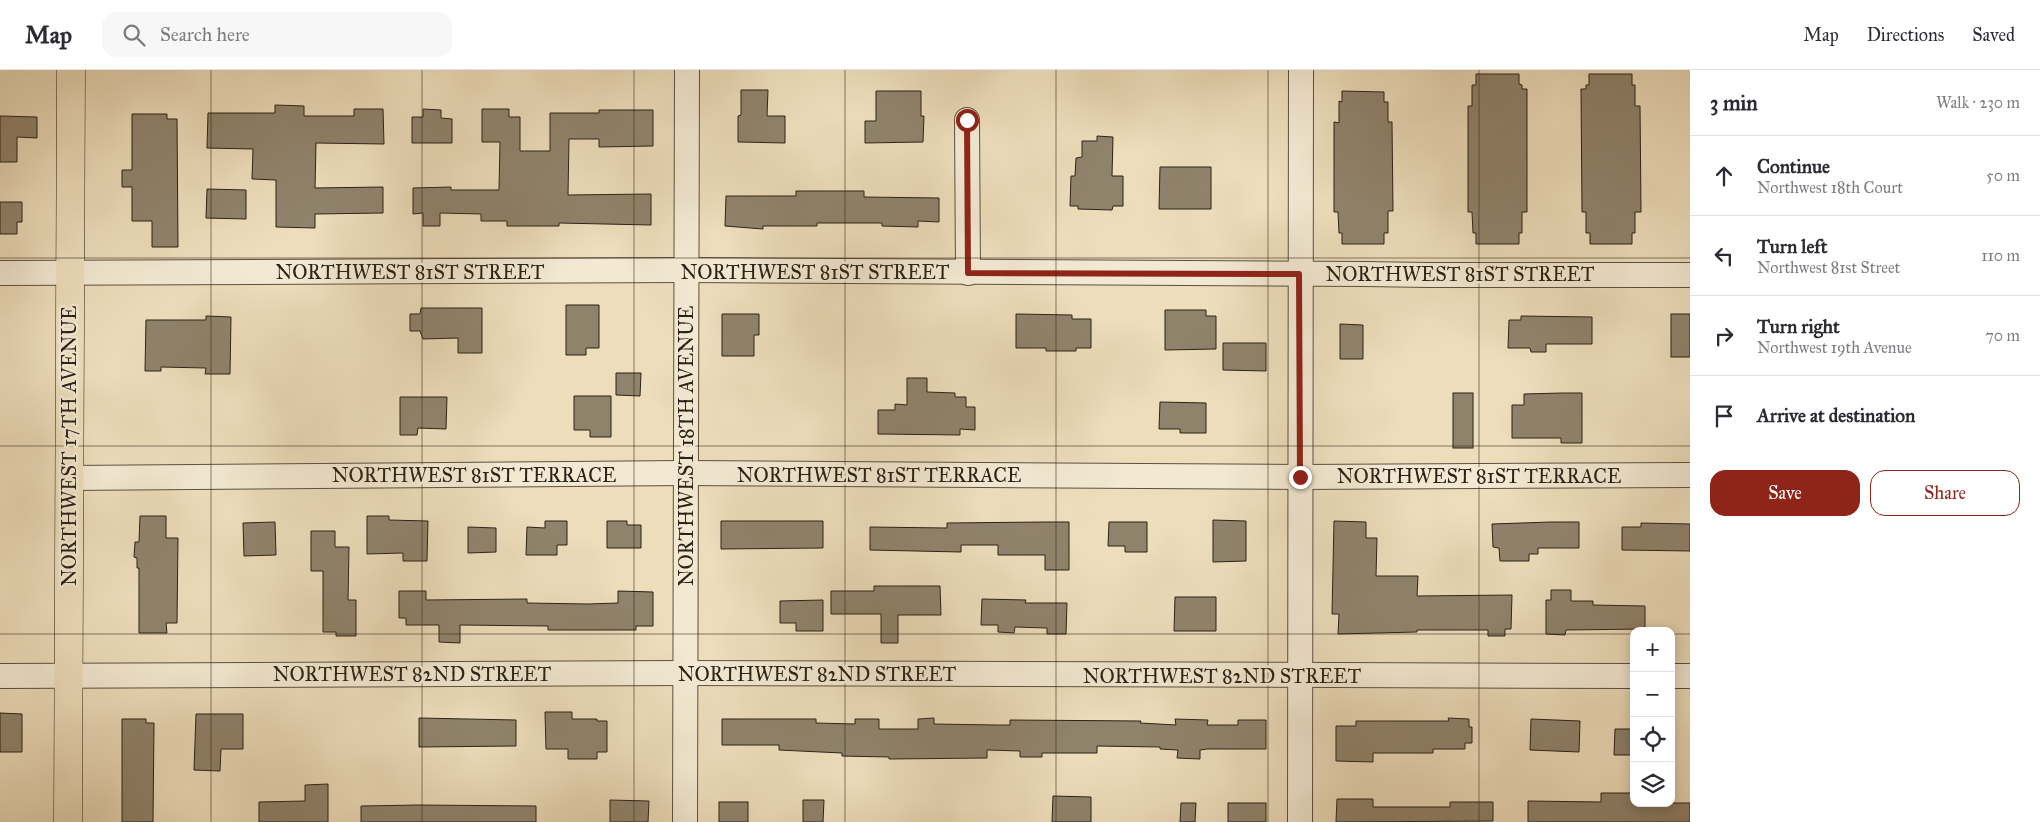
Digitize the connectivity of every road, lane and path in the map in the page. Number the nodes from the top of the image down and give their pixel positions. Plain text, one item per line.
1 (71, 70) edge
2 (687, 70) edge
3 (1300, 70) edge
4 (967, 120) dead end
5 (688, 270) junction
6 (0, 273) edge
7 (69, 273) junction
8 (968, 273) junction
9 (1299, 274) junction
10 (1690, 275) edge
11 (686, 474) junction
12 (1690, 475) edge
13 (1300, 477) junction
14 (68, 478) junction
15 (685, 673) junction
16 (0, 676) edge
17 (68, 676) junction
18 (1302, 676) junction
19 (1630, 676) edge
20 (1675, 676) edge
21 (1690, 676) edge
22 (68, 822) edge
23 (685, 822) edge
24 (1300, 822) edge

1 - 7 main road, NORTHWEST 17TH AVENUE
2 - 5 street, NORTHWEST 18TH AVENUE
3 - 9 street
4 - 8 street
5 - 7 street, NORTHWEST 81ST STREET
5 - 8 street, NORTHWEST 81ST STREET
5 - 11 street, NORTHWEST 18TH AVENUE
6 - 7 street, NORTHWEST 81ST STREET
7 - 14 main road, NORTHWEST 17TH AVENUE
8 - 9 street, NORTHWEST 81ST STREET
9 - 10 street, NORTHWEST 81ST STREET
9 - 13 street
11 - 13 street, NORTHWEST 81ST TERRACE
11 - 14 street, NORTHWEST 81ST TERRACE
11 - 15 street, NORTHWEST 18TH AVENUE
12 - 13 street, NORTHWEST 81ST TERRACE
13 - 18 street
14 - 17 main road, NORTHWEST 17TH AVENUE
15 - 17 street, NORTHWEST 82ND STREET
15 - 18 street, NORTHWEST 82ND STREET
15 - 23 street, NORTHWEST 18TH AVENUE
16 - 17 street, NORTHWEST 82ND STREET
17 - 22 main road, NORTHWEST 17TH AVENUE
18 - 19 street, NORTHWEST 82ND STREET
18 - 24 street
20 - 21 street

